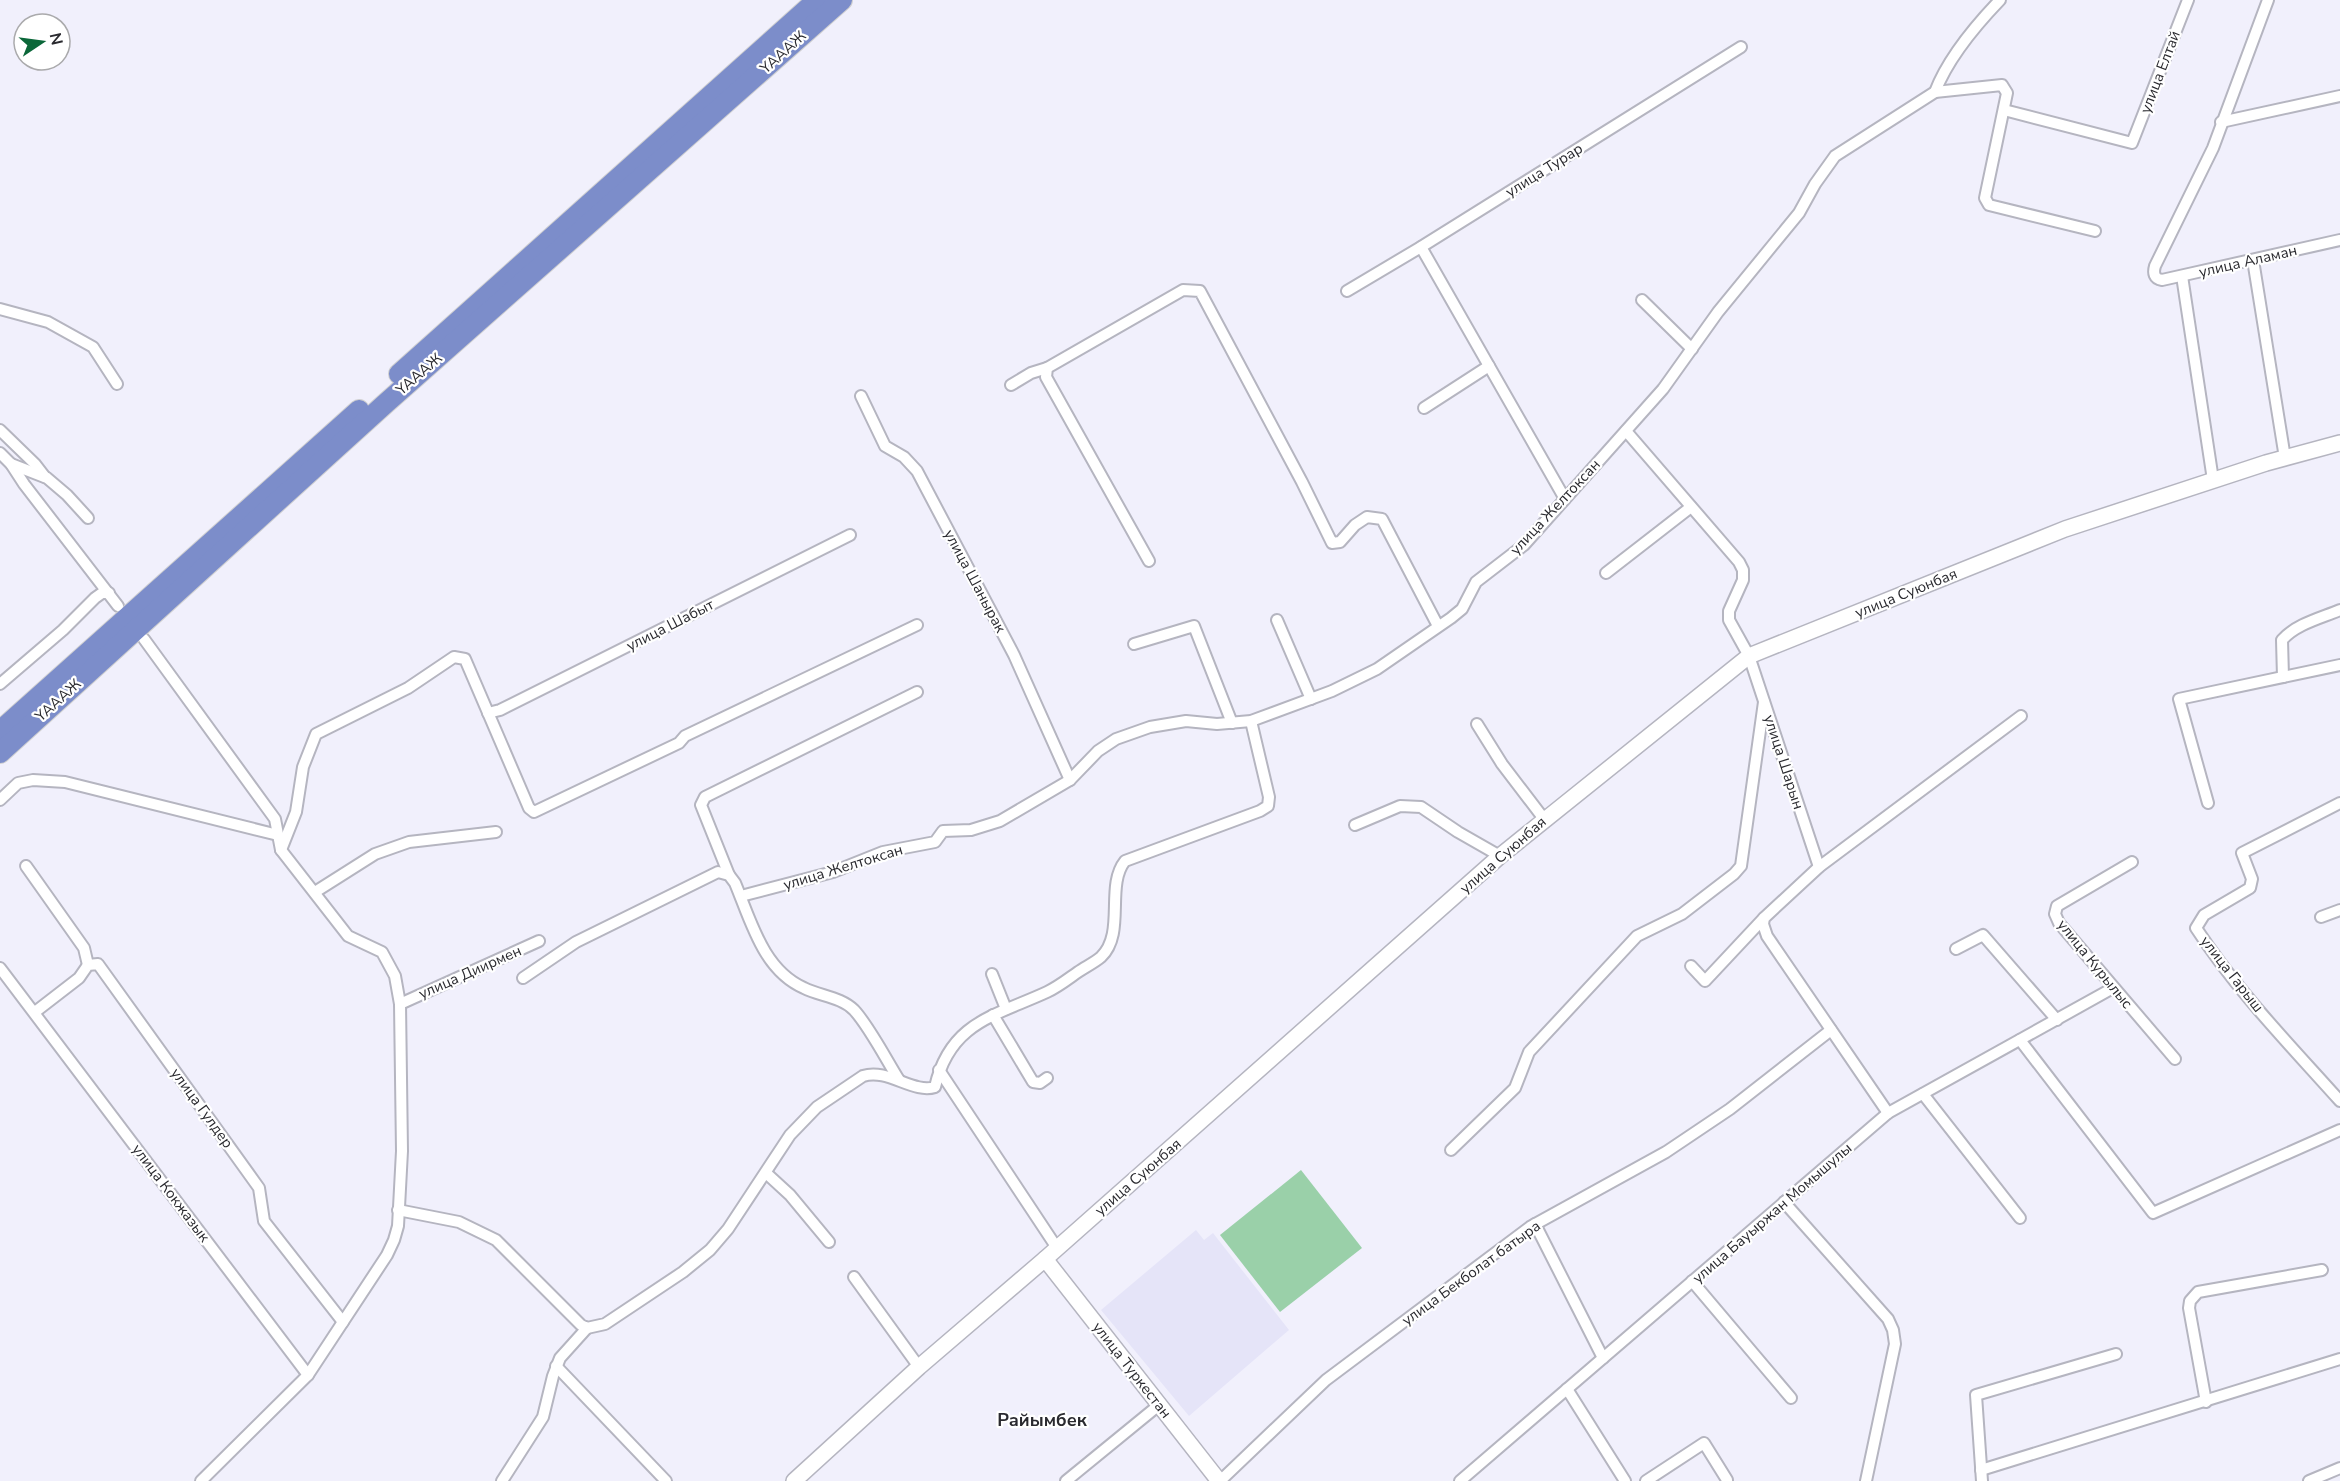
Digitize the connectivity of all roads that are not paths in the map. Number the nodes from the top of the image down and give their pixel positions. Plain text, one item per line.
1 (817, 0) edge
2 (842, 0) edge
3 (2000, 0) edge
4 (2188, 0) edge
5 (2268, 0) edge
6 (1741, 47) dead end
7 (1935, 92) junction
8 (2340, 96) edge
9 (2004, 110) junction
10 (2221, 122) junction
11 (2095, 231) dead end
12 (2340, 240) edge
13 (1421, 247) junction
14 (2253, 260) junction
15 (2182, 276) junction
16 (1347, 291) dead end
17 (1642, 300) dead end
18 (0, 309) edge
19 (1692, 349) junction
20 (1489, 366) junction
21 (1047, 368) junction
22 (117, 384) dead end
23 (1011, 385) dead end
24 (861, 396) dead end
25 (1424, 408) dead end
26 (0, 430) edge
27 (1626, 431) junction
28 (2340, 443) edge
29 (0, 453) edge
30 (2285, 458) junction
31 (11, 464) junction
32 (47, 478) junction
33 (2213, 480) junction
34 (1565, 499) junction
35 (1692, 507) junction
36 (88, 518) dead end
37 (850, 535) dead end
38 (1149, 561) dead end
39 (1606, 573) dead end
40 (109, 593) junction
41 (118, 606) dead end
42 (2340, 610) edge
43 (1277, 620) dead end
44 (917, 625) dead end
45 (1438, 626) junction
46 (144, 639) dead end
47 (1134, 644) dead end
48 (1749, 656) junction
49 (2340, 665) edge
50 (2283, 677) junction
51 (0, 684) edge
52 (917, 692) dead end
53 (1311, 699) junction
54 (1764, 702) junction
55 (488, 713) junction
56 (2021, 716) dead end
57 (1251, 721) junction
58 (1232, 723) junction
59 (1477, 724) dead end
60 (0, 731) edge
61 (0, 753) edge
62 (1070, 780) junction
63 (0, 800) edge
64 (2208, 803) dead end
65 (2340, 803) edge
66 (1544, 819) junction
67 (1355, 825) dead end
68 (496, 832) dead end
69 (278, 835) junction
70 (280, 850) junction
71 (1500, 856) junction
72 (2132, 862) dead end
73 (26, 866) dead end
74 (1819, 867) junction
75 (729, 875) junction
76 (315, 892) junction
77 (741, 896) junction
78 (2340, 910) edge
79 (2321, 917) dead end
80 (1764, 918) junction
81 (539, 941) dead end
82 (1956, 949) dead end
83 (88, 965) junction
84 (1691, 966) dead end
85 (0, 968) edge
86 (992, 974) dead end
87 (523, 978) dead end
88 (2113, 988) junction
89 (400, 1004) junction
90 (1006, 1009) junction
91 (34, 1012) junction
92 (993, 1015) junction
93 (2057, 1020) junction
94 (1831, 1030) junction
95 (2020, 1040) junction
96 (2175, 1059) dead end
97 (939, 1070) junction
98 (1047, 1078) dead end
99 (899, 1080) junction
100 (1923, 1094) junction
101 (2340, 1101) edge
102 (1888, 1113) junction
103 (2340, 1130) edge
104 (1451, 1150) dead end
105 (766, 1173) junction
106 (1784, 1202) junction
107 (398, 1210) junction
108 (2020, 1218) dead end
109 (1535, 1224) junction
110 (830, 1242) dead end
111 (1051, 1253) junction
112 (2322, 1270) dead end
113 (854, 1277) dead end
114 (1692, 1281) junction
115 (343, 1322) junction
116 (587, 1329) junction
117 (2116, 1354) dead end
118 (1603, 1358) junction
119 (2340, 1359) edge
120 (556, 1366) junction
121 (919, 1367) junction
122 (308, 1375) junction
123 (1567, 1389) junction
124 (1791, 1398) dead end
125 (2205, 1402) junction
126 (1159, 1405) junction
127 (2340, 1468) edge
128 (1981, 1476) edge
129 (1727, 1480) edge
130 (201, 1481) edge
131 (502, 1481) edge
132 (666, 1481) edge
133 (794, 1481) edge
134 (1066, 1481) edge
135 (1219, 1481) edge
136 (1460, 1481) edge
137 (1625, 1481) edge
138 (1646, 1481) edge
139 (1866, 1481) edge
140 (2309, 1481) edge

1 - 60 highway, ҮАААЖ
2 - 61 highway, ҮАААЖ
3 - 7 street, улица Желтоксан
4 - 9 street, улица Елтай
5 - 10 street
6 - 13 street, улица Турар
7 - 9 street
7 - 19 street, улица Желтоксан
8 - 10 street
9 - 11 street
10 - 15 street, улица Аламан
12 - 14 street, улица Аламан
13 - 16 street, улица Турар
13 - 20 street
14 - 15 street, улица Аламан
14 - 30 street
15 - 33 street
17 - 19 street
18 - 22 street
19 - 27 street, улица Желтоксан
20 - 25 street
20 - 34 street
21 - 23 street
21 - 38 street
21 - 45 street
24 - 62 street, улица Шанырак
26 - 32 street
27 - 34 street, улица Желтоксан
27 - 35 street
28 - 30 main road, улица Суюнбая
29 - 31 street
30 - 33 main road, улица Суюнбая
31 - 32 street
31 - 40 street
32 - 36 street
33 - 48 main road, улица Суюнбая
34 - 45 street, улица Желтоксан
35 - 39 street
35 - 48 street, улица Шарын
37 - 55 street, улица Шабыт
40 - 41 street
40 - 51 street
42 - 50 street
43 - 53 street
44 - 55 street
45 - 53 street, улица Желтоксан
46 - 69 street
47 - 58 street
48 - 54 street, улица Шарын
48 - 66 main road, улица Суюнбая
49 - 50 street
50 - 64 street
52 - 75 street
53 - 57 street, улица Желтоксан
54 - 74 street, улица Шарын
54 - 104 street
55 - 70 street
56 - 74 street
57 - 58 street, улица Желтоксан
57 - 90 street
58 - 62 street, улица Желтоксан
59 - 66 street
62 - 77 street, улица Желтоксан
63 - 69 street
65 - 101 street, улица Гарыш
66 - 71 main road, улица Суюнбая
67 - 71 street
68 - 76 street
69 - 70 street
70 - 76 street
71 - 111 main road, улица Суюнбая
72 - 88 street, улица Курылыс
73 - 83 street
74 - 80 street
75 - 77 street
75 - 87 street
76 - 89 street
77 - 99 street
78 - 79 street
80 - 84 street
80 - 94 street
81 - 89 street, улица Диирмен
82 - 93 street
83 - 91 street
83 - 115 street, улица Гулдер
85 - 91 street, улица Кокжазык
86 - 90 street
88 - 93 street, улица Бауыржан Момышулы
88 - 96 street, улица Курылыс
89 - 107 street
90 - 92 street
91 - 122 street, улица Кокжазык
92 - 97 street
92 - 98 street
93 - 95 street, улица Бауыржан Момышулы
94 - 102 street
94 - 109 street, улица Бекболат батыра
95 - 100 street, улица Бауыржан Момышулы
95 - 103 street
97 - 99 street
97 - 111 street, улица Туркестан
99 - 105 street
100 - 102 street, улица Бауыржан Момышулы
100 - 108 street
102 - 106 street, улица Бауыржан Момышулы
105 - 110 street
105 - 116 street
106 - 114 street, улица Бауыржан Момышулы
106 - 139 street
107 - 115 street
107 - 116 street
109 - 118 street
109 - 135 street, улица Бекболат батыра
111 - 121 main road, улица Суюнбая
111 - 126 main road, улица Туркестан
112 - 125 street
113 - 121 street
114 - 118 street, улица Бауыржан Момышулы
114 - 124 street
115 - 122 street
116 - 120 street
117 - 128 street
118 - 123 street, улица Бауыржан Момышулы
119 - 125 street
120 - 131 street
120 - 132 street
121 - 133 main road, улица Суюнбая
122 - 130 street
123 - 136 street, улица Бауыржан Момышулы
123 - 137 street
125 - 128 street
126 - 134 street
126 - 135 main road, улица Туркестан
127 - 140 street
129 - 138 street

